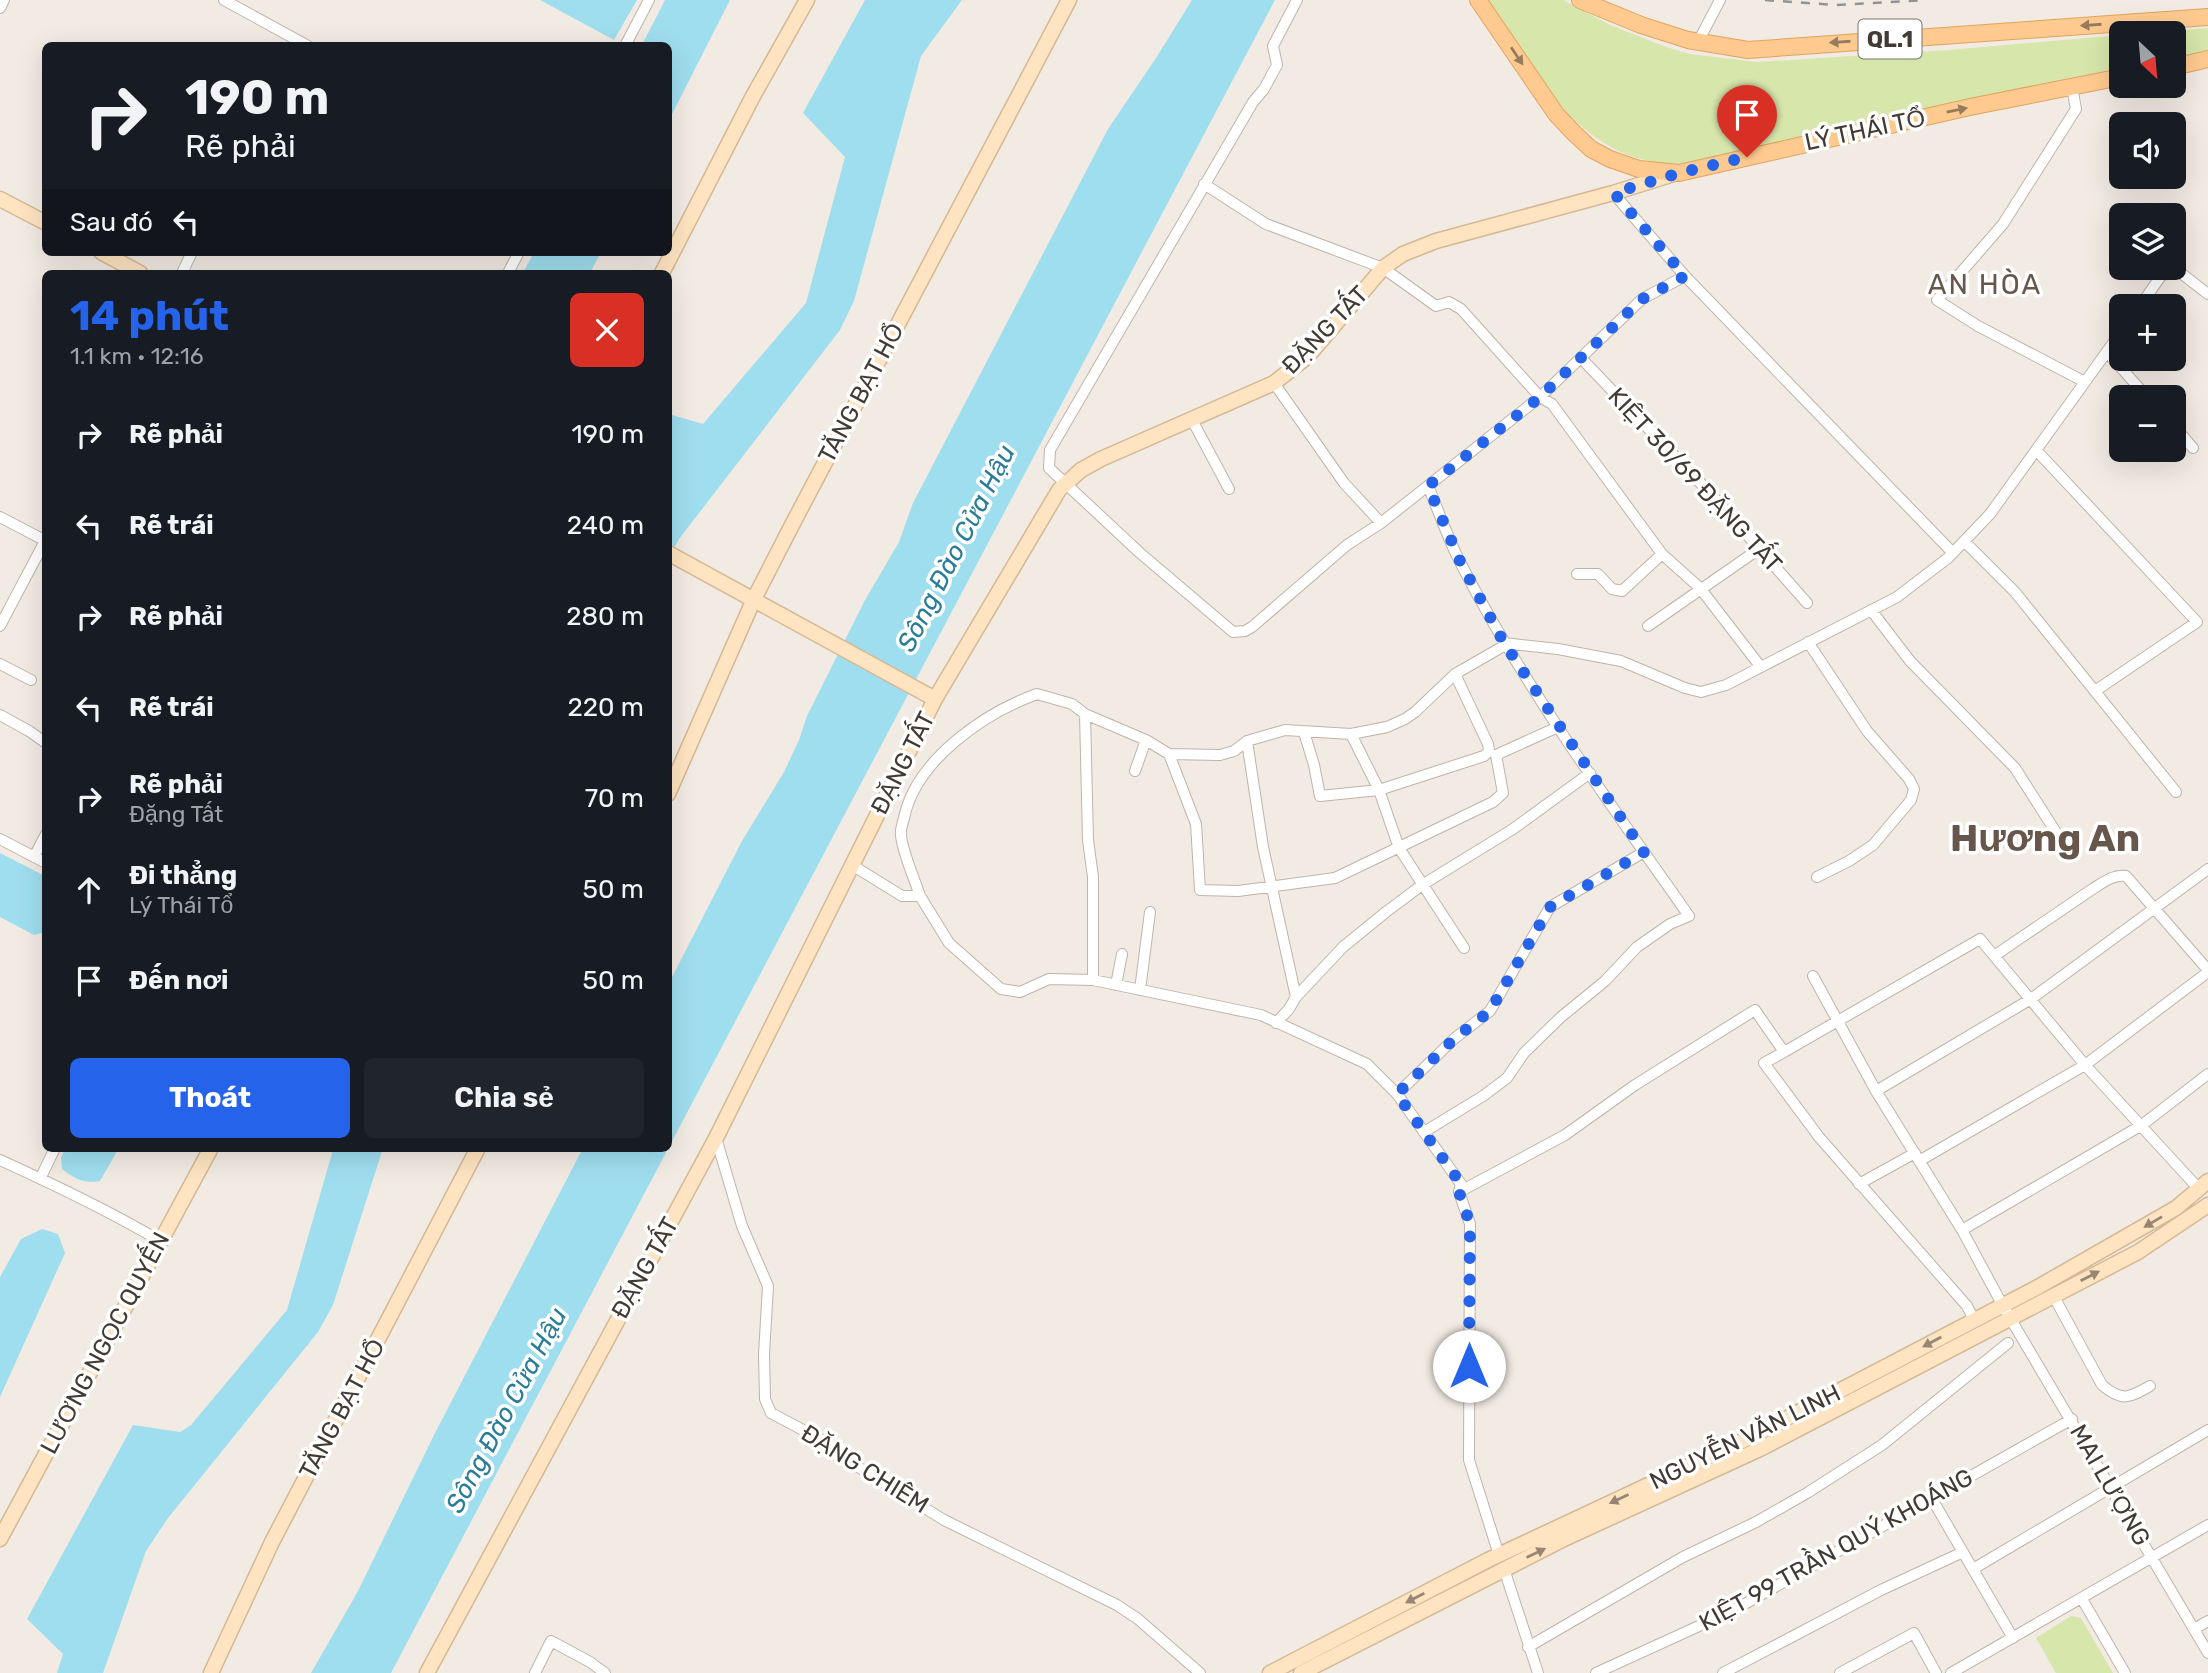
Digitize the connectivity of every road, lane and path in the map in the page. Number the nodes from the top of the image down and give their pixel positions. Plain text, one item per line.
1 (4, 0) edge
2 (224, 0) edge
3 (649, 0) edge
4 (807, 0) edge
5 (1069, 0) edge
6 (1297, 0) edge
7 (1478, 0) edge
8 (1580, 0) edge
9 (1720, 0) edge
10 (0, 8) edge
11 (2208, 17) edge
12 (298, 42) edge
13 (627, 42) edge
14 (1698, 42) junction
15 (2208, 59) edge
16 (2186, 64) edge
17 (2109, 79) edge
18 (2072, 87) junction
19 (1679, 173) junction
20 (1205, 184) junction
21 (1614, 193) junction
22 (0, 199) edge
23 (42, 221) edge
24 (672, 254) edge
25 (108, 256) edge
26 (1383, 268) junction
27 (134, 270) edge
28 (1685, 276) junction
29 (2148, 294) edge
30 (2208, 294) edge
31 (2109, 348) edge
32 (2106, 352) junction
33 (1581, 358) junction
34 (2085, 382) junction
35 (1274, 383) junction
36 (2136, 385) edge
37 (1540, 397) junction
38 (1191, 418) junction
39 (2186, 440) edge
40 (2193, 448) dead end
41 (2036, 450) junction
42 (1066, 482) junction
43 (1428, 486) junction
44 (1229, 489) dead end
45 (0, 517) edge
46 (1381, 523) junction
47 (42, 538) edge
48 (1964, 541) junction
49 (42, 546) edge
50 (1759, 549) junction
51 (1953, 553) junction
52 (672, 554) edge
53 (1662, 554) junction
54 (1577, 574) dead end
55 (1700, 588) junction
56 (754, 599) junction
57 (1807, 603) dead end
58 (1871, 610) junction
59 (0, 626) edge
60 (1648, 626) dead end
61 (1808, 642) junction
62 (1504, 643) junction
63 (0, 664) edge
64 (1760, 666) junction
65 (1455, 674) junction
66 (32, 680) dead end
67 (2095, 691) junction
68 (935, 699) junction
69 (1085, 714) junction
70 (0, 715) edge
71 (1560, 726) junction
72 (1304, 732) junction
73 (1351, 734) junction
74 (42, 740) edge
75 (1146, 740) junction
76 (1247, 741) junction
77 (1170, 754) junction
78 (1496, 755) junction
79 (1484, 756) junction
80 (1135, 771) dead end
81 (1590, 773) junction
82 (672, 784) edge
83 (1379, 790) junction
84 (2176, 792) dead end
85 (0, 839) edge
86 (2061, 840) dead end
87 (42, 842) edge
88 (1399, 848) junction
89 (1644, 852) junction
90 (34, 857) junction
91 (42, 861) edge
92 (852, 865) junction
93 (2208, 869) edge
94 (1817, 877) dead end
95 (1422, 885) junction
96 (1272, 886) junction
97 (920, 896) junction
98 (2155, 908) junction
99 (1150, 912) dead end
100 (1464, 948) dead end
101 (1122, 954) dead end
102 (1994, 956) junction
103 (2208, 971) edge
104 (1813, 976) dead end
105 (1093, 980) junction
106 (1116, 985) junction
107 (1140, 990) junction
108 (1296, 998) junction
109 (2031, 999) junction
110 (1836, 1022) junction
111 (1276, 1023) junction
112 (1784, 1052) junction
113 (2085, 1065) junction
114 (2208, 1073) edge
115 (1877, 1091) junction
116 (1397, 1094) junction
117 (2142, 1125) junction
118 (1424, 1132) junction
119 (716, 1138) junction
120 (53, 1152) edge
121 (209, 1152) edge
122 (476, 1152) edge
123 (1917, 1157) junction
124 (0, 1160) edge
125 (41, 1177) junction
126 (1859, 1184) junction
127 (2203, 1185) edge
128 (1459, 1192) junction
129 (2208, 1205) edge
130 (1962, 1230) junction
131 (160, 1241) junction
132 (2053, 1296) junction
133 (2007, 1311) junction
134 (1974, 1321) junction
135 (2008, 1343) dead end
136 (2150, 1386) dead end
137 (2072, 1419) junction
138 (2208, 1430) edge
139 (1756, 1442) junction
140 (2112, 1488) junction
141 (1932, 1499) junction
142 (2208, 1525) edge
143 (0, 1539) edge
144 (1963, 1552) junction
145 (2153, 1558) junction
146 (1501, 1562) junction
147 (1973, 1569) junction
148 (2082, 1599) junction
149 (2208, 1620) edge
150 (2194, 1629) junction
151 (2013, 1638) junction
152 (1528, 1647) junction
153 (2208, 1653) edge
154 (211, 1673) edge
155 (427, 1673) edge
156 (535, 1673) edge
157 (605, 1673) edge
158 (1200, 1673) edge
159 (1270, 1673) edge
160 (1301, 1673) edge
161 (1538, 1673) edge
162 (1596, 1673) edge
163 (1723, 1673) edge
164 (1840, 1673) edge
165 (1936, 1673) edge
166 (1951, 1673) edge
167 (2125, 1673) edge

1 - 10 street
2 - 12 street
3 - 13 street
4 - 24 main road
5 - 56 main road, TĂNG BẠT HỔ
6 - 20 street
7 -> 19 main road, LÝ THÁI TỔ
8 - 14 main road, QL.1
9 - 14 street
11 -> 14 main road, QL.1
15 - 16 main road
17 - 18 main road, LÝ THÁI TỔ
19 -> 18 main road, LÝ THÁI TỔ
18 - 34 street
19 - 21 main road, ĐẶNG TẤT
20 - 26 street
20 - 42 street
21 - 26 main road, ĐẶNG TẤT
21 - 28 street
22 - 23 main road
25 - 27 main road
26 - 35 main road, ĐẶNG TẤT
26 - 37 street
28 - 33 street
28 - 51 street
29 - 30 street
31 - 32 street
32 - 34 street
32 - 36 street
33 - 37 street
33 - 50 street, KIỆT 30/69 ĐẶNG TẤT
34 - 41 street
35 - 38 main road, ĐẶNG TẤT
35 - 46 street
37 - 43 street
37 - 53 street
38 - 42 main road, ĐẶNG TẤT
38 - 44 street
39 - 40 street
41 - 48 street
41 - 67 street
42 - 46 street
42 - 68 main road, ĐẶNG TẤT
43 - 46 street
43 - 62 street
45 - 47 street
48 - 51 street
48 - 67 street
49 - 59 street
50 - 55 street
50 - 57 street, KIỆT 30/69 ĐẶNG TẤT
51 - 58 street
52 - 56 main road
53 - 54 street
53 - 55 street
55 - 60 street
55 - 64 street
56 - 68 main road
56 - 82 main road, TĂNG BẠT HỔ
58 - 61 street
58 - 86 street
61 - 64 street
61 - 94 street
62 - 64 street
62 - 65 street
62 - 71 street
63 - 66 street
65 - 73 street
65 - 79 street
67 - 84 street
68 - 92 main road, ĐẶNG TẤT
69 - 75 street
69 - 97 street
69 - 105 street
70 - 74 street
71 - 78 street
71 - 81 street
72 - 73 street
72 - 76 street
72 - 83 street
73 - 83 street
75 - 77 street
75 - 80 street
76 - 77 street
76 - 96 street
77 - 96 street
78 - 79 street
78 - 88 street
79 - 83 street
81 - 89 street
81 - 95 street
83 - 88 street
85 - 90 street
87 - 90 street
88 - 95 street
88 - 96 street
89 - 116 street
89 - 118 street
90 - 91 street
92 - 97 street
92 - 119 main road, ĐẶNG TẤT
93 - 98 street
95 - 100 street
95 - 108 street
96 - 108 street
97 - 105 street
98 - 102 street
98 - 103 street
98 - 109 street
99 - 107 street
101 - 106 street
102 - 109 street
102 - 110 street
103 - 113 street
104 - 110 street, MAI LƯỢNG
105 - 106 street
106 - 107 street
107 - 111 street
108 - 111 street
109 - 113 street
109 - 115 street
110 - 112 street
110 - 115 street, MAI LƯỢNG
111 - 116 street
112 - 126 street
112 - 128 street
113 - 117 street
113 - 123 street
114 - 117 street
115 - 123 street, MAI LƯỢNG
116 - 118 street
117 - 127 street
117 - 130 street
118 - 128 street
119 - 155 main road, ĐẶNG TẤT
119 - 158 street, ĐẶNG CHIÊM
120 - 125 street
121 - 131 main road, LƯƠNG NGỌC QUYẾN
122 - 154 main road, TĂNG BẠT HỔ
123 - 126 street
123 - 130 street, MAI LƯỢNG
124 - 125 street
125 - 131 street
126 - 134 street
127 -> 133 main road, NGUYỄN VĂN LINH
128 - 146 street
132 -> 129 main road, NGUYỄN VĂN LINH
130 - 133 street, MAI LƯỢNG
131 - 143 main road, LƯƠNG NGỌC QUYẾN
132 - 133 main road, NGUYỄN VĂN LINH
132 - 136 street
133 - 134 main road, NGUYỄN VĂN LINH
133 - 137 street, MAI LƯỢNG
133 - 139 main road, NGUYỄN VĂN LINH
134 -> 139 main road, NGUYỄN VĂN LINH
135 - 152 street
137 - 140 street, MAI LƯỢNG
137 - 141 street, KIỆT 99 TRẦN QUÝ KHOÁNG
138 - 140 street
139 - 146 main road, NGUYỄN VĂN LINH
140 - 145 street, MAI LƯỢNG
140 - 147 street
141 - 144 street
141 - 162 street, KIỆT 99 TRẦN QUÝ KHOÁNG
142 - 145 street
144 - 147 street
144 - 163 street
145 - 148 street
145 - 150 street, MAI LƯỢNG
146 - 152 street
146 -> 159 main road, NGUYỄN VĂN LINH
146 - 160 main road, NGUYỄN VĂN LINH
147 - 151 street
148 - 151 street
148 - 167 street
149 - 150 street
150 - 153 street, MAI LƯỢNG
151 - 166 street
152 - 161 street
156 - 157 street
164 - 165 street

